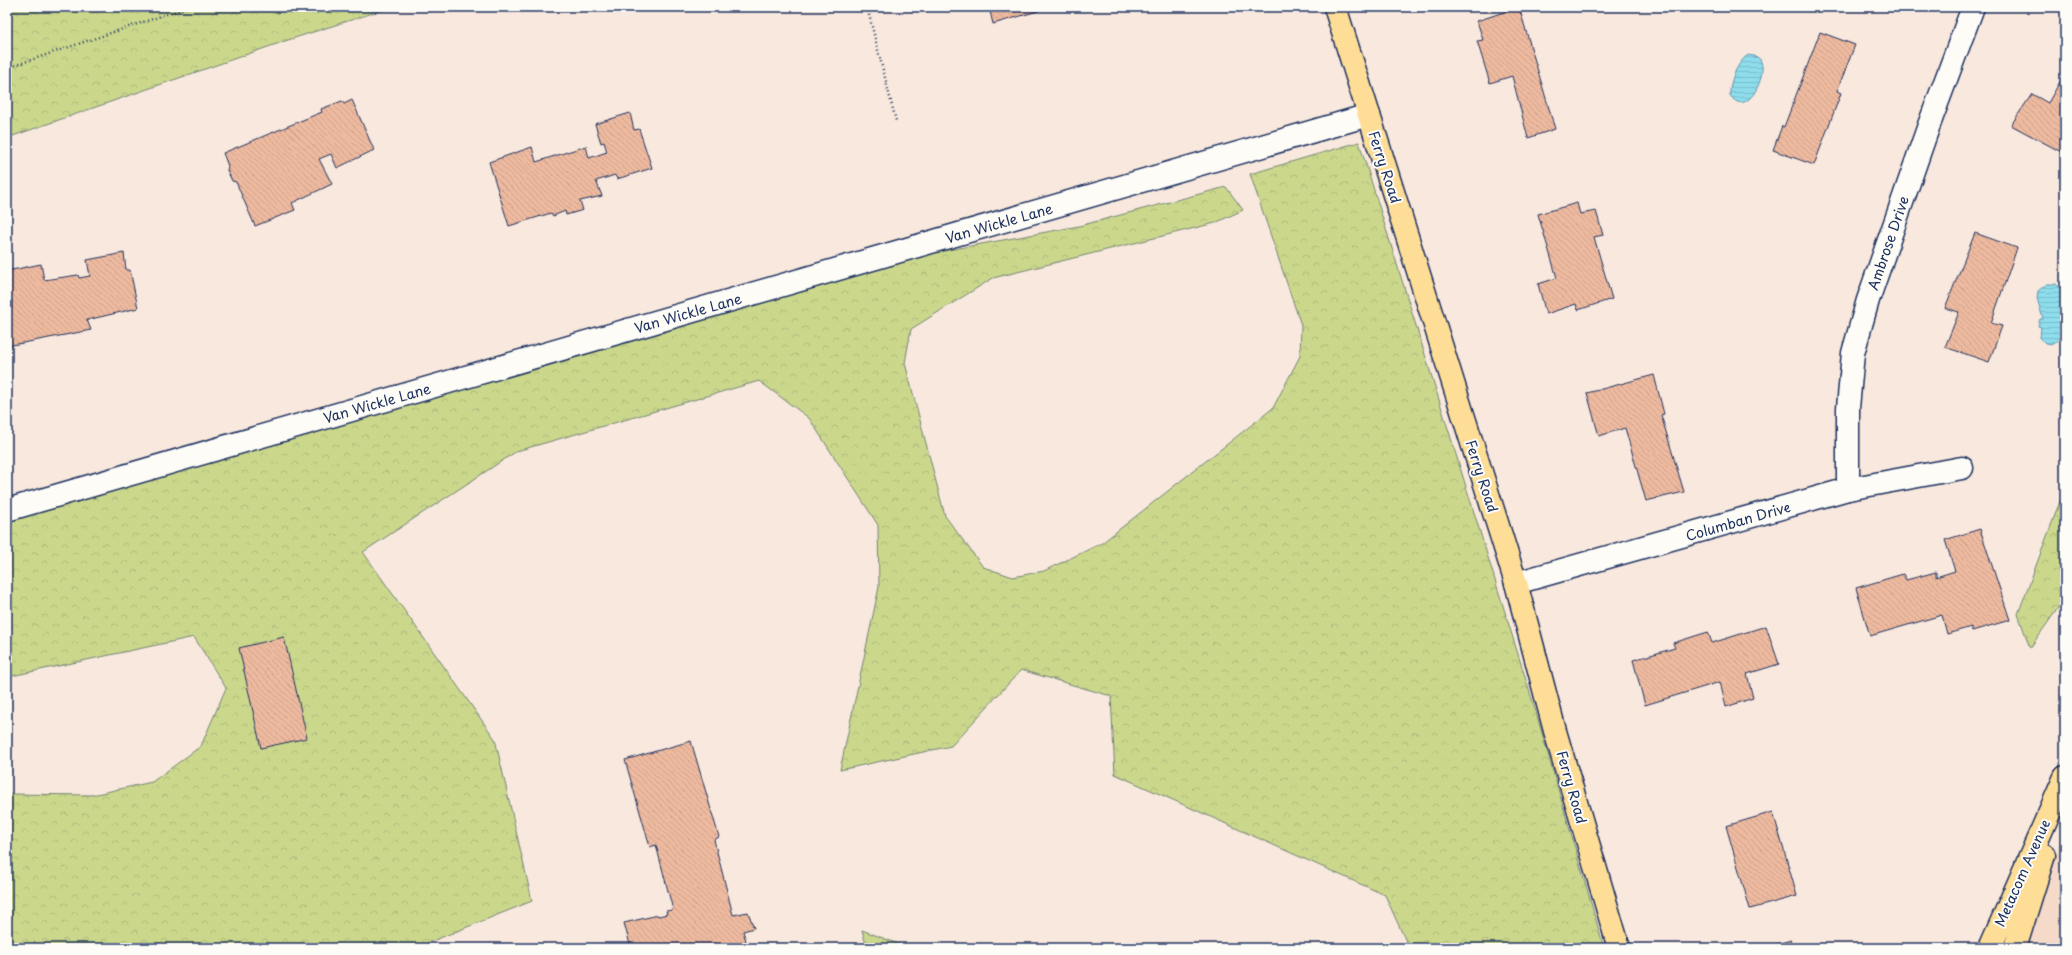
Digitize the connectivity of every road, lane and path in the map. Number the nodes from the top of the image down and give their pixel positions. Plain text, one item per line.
1 (188, 7) edge
2 (867, 7) edge
3 (1335, 7) edge
4 (1973, 7) edge
5 (7, 68) edge
6 (1369, 115) junction
7 (896, 121) dead end
8 (1962, 468) dead end
9 (1848, 489) junction
10 (7, 510) edge
11 (1516, 583) junction
12 (2065, 777) edge
13 (2065, 788) edge
14 (1619, 948) edge
15 (1990, 948) edge
16 (2015, 948) edge

1 - 5 path
2 - 7 path
3 - 6 main road, Ferry Road
4 - 9 street, Ambrose Drive
6 - 10 street, Van Wickle Lane
6 - 11 main road, Ferry Road
8 - 9 street, Columban Drive
9 - 11 street, Columban Drive
11 - 14 main road, Ferry Road
12 - 15 main road, Metacom Avenue
13 - 16 main road, Metacom Avenue

